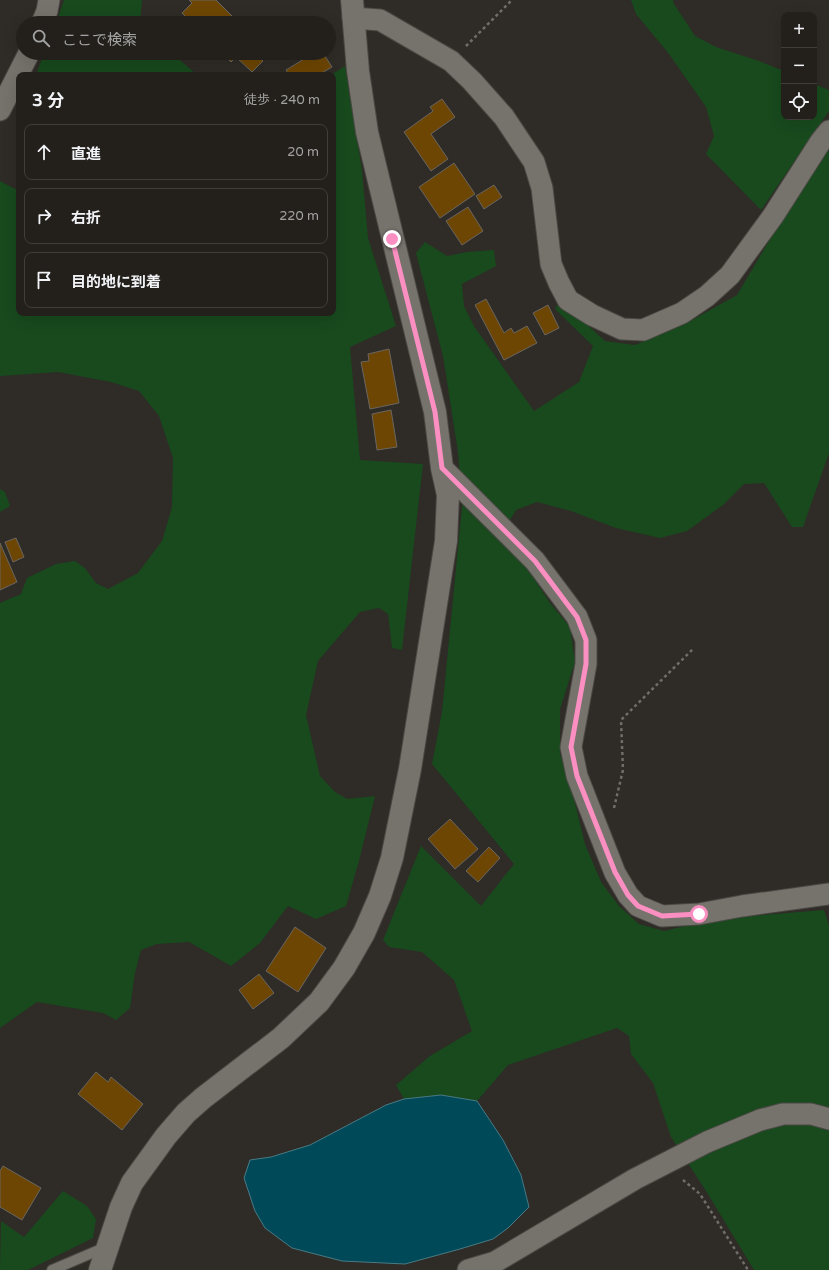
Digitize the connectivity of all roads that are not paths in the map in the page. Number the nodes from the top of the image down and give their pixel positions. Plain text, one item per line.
1 (49, 0) edge
2 (352, 9) edge
3 (45, 16) edge
4 (25, 60) edge
5 (19, 72) edge
6 (16, 77) edge
7 (0, 110) edge
8 (829, 131) edge
9 (442, 468) junction
10 (829, 894) edge
11 (829, 1119) edge
12 (108, 1246) junction
13 (52, 1270) edge
14 (100, 1270) edge
15 (468, 1270) edge

1 - 3 street
2 - 8 street
2 - 9 street
4 - 5 street
6 - 7 street
9 - 10 street
9 - 12 street
11 - 15 street
12 - 13 lane
12 - 14 street

